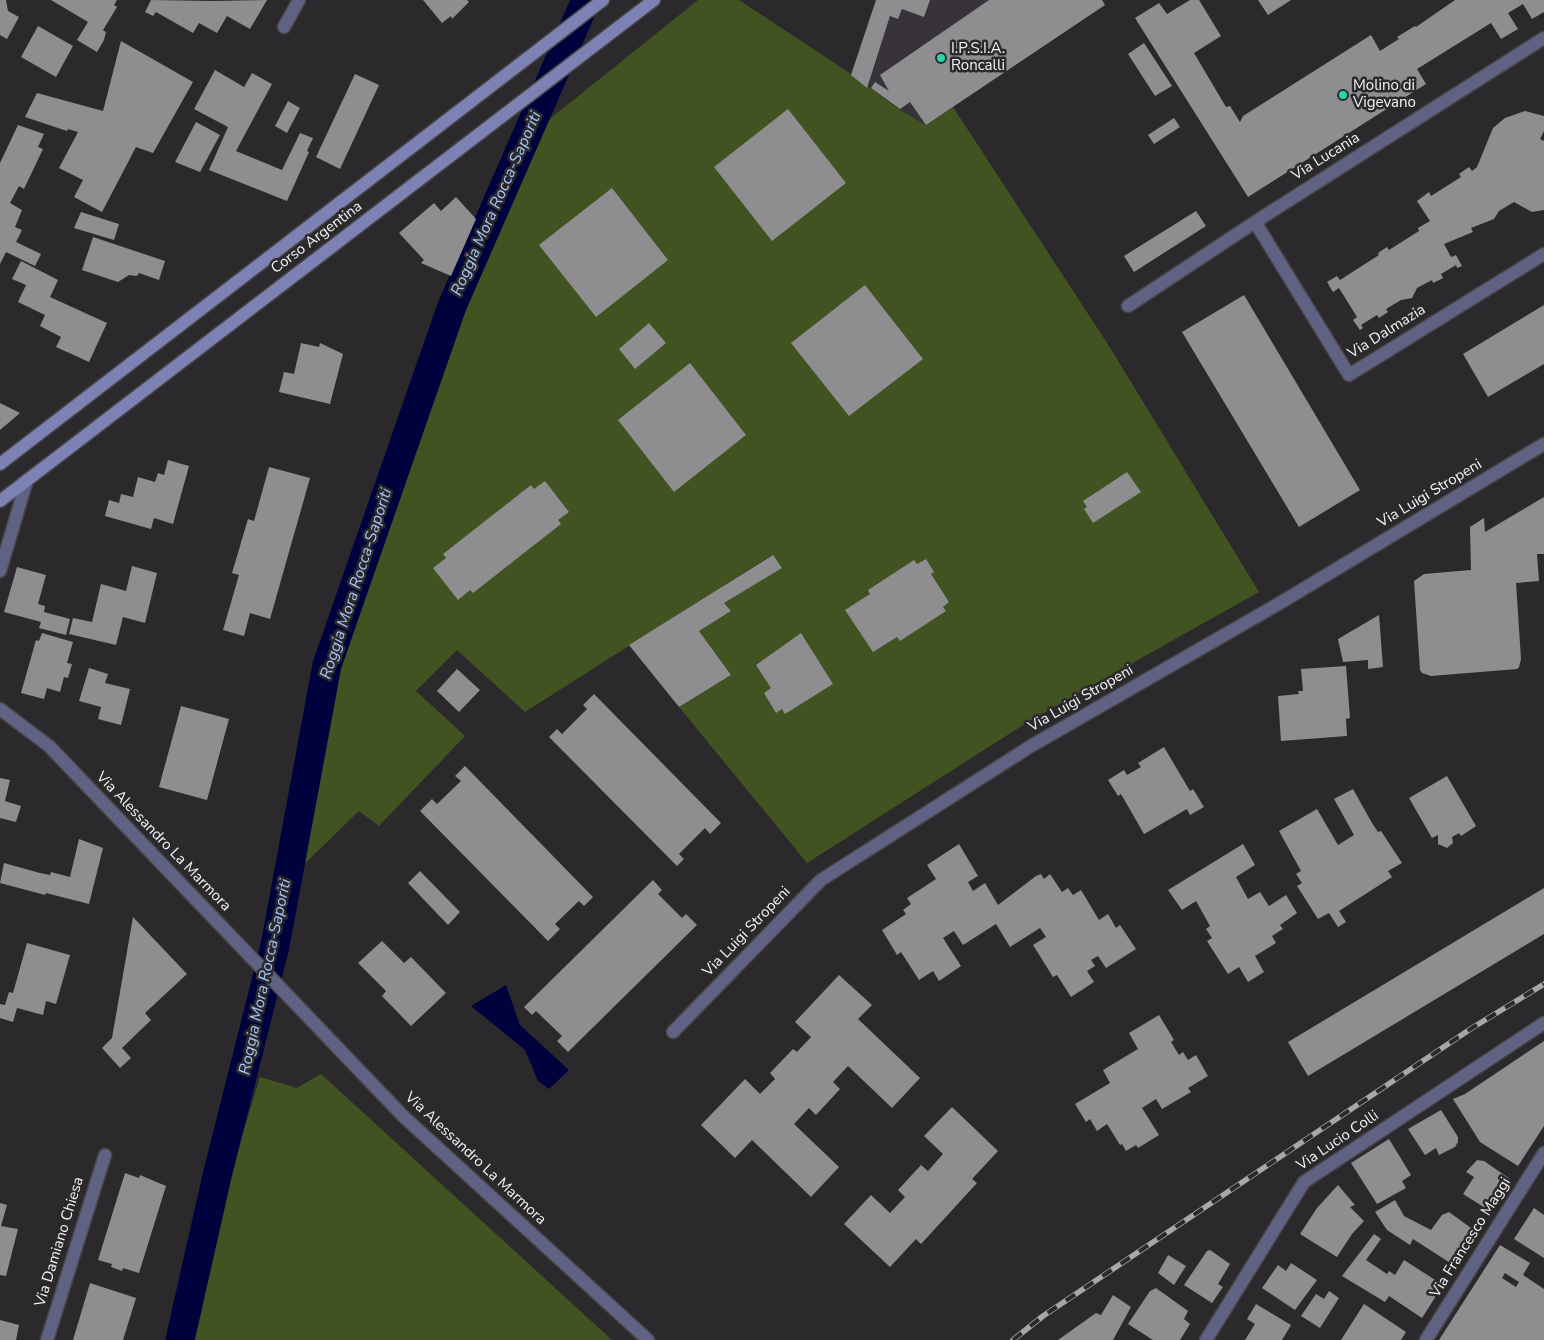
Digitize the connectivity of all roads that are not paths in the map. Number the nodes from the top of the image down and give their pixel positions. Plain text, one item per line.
1 (299, 0) edge
2 (654, 0) edge
3 (601, 2) edge
4 (284, 27) dead end
5 (1544, 38) edge
6 (1255, 222) junction
7 (1544, 254) edge
8 (1128, 306) dead end
9 (1544, 444) edge
10 (0, 464) edge
11 (27, 480) junction
12 (0, 501) edge
13 (0, 571) edge
14 (0, 709) edge
15 (1544, 1023) edge
16 (673, 1032) dead end
17 (1544, 1153) edge
18 (105, 1155) dead end
19 (47, 1340) edge
20 (648, 1340) edge
21 (1206, 1340) edge
22 (1426, 1340) edge

1 - 4 street
2 - 11 main road, Corso Argentina
3 - 10 main road, Corso Argentina
5 - 6 street, Via Lucania
6 - 7 street, Via Dalmazia
6 - 8 street, Via Lucania
9 - 16 street, Via Luigi Stropeni
11 - 12 main road, Corso Argentina
11 - 13 street
14 - 20 street, Via Alessandro La Marmora
15 - 21 street, Via Lucio Colli
17 - 22 street, Via Francesco Maggi
18 - 19 street, Via Damiano Chiesa

